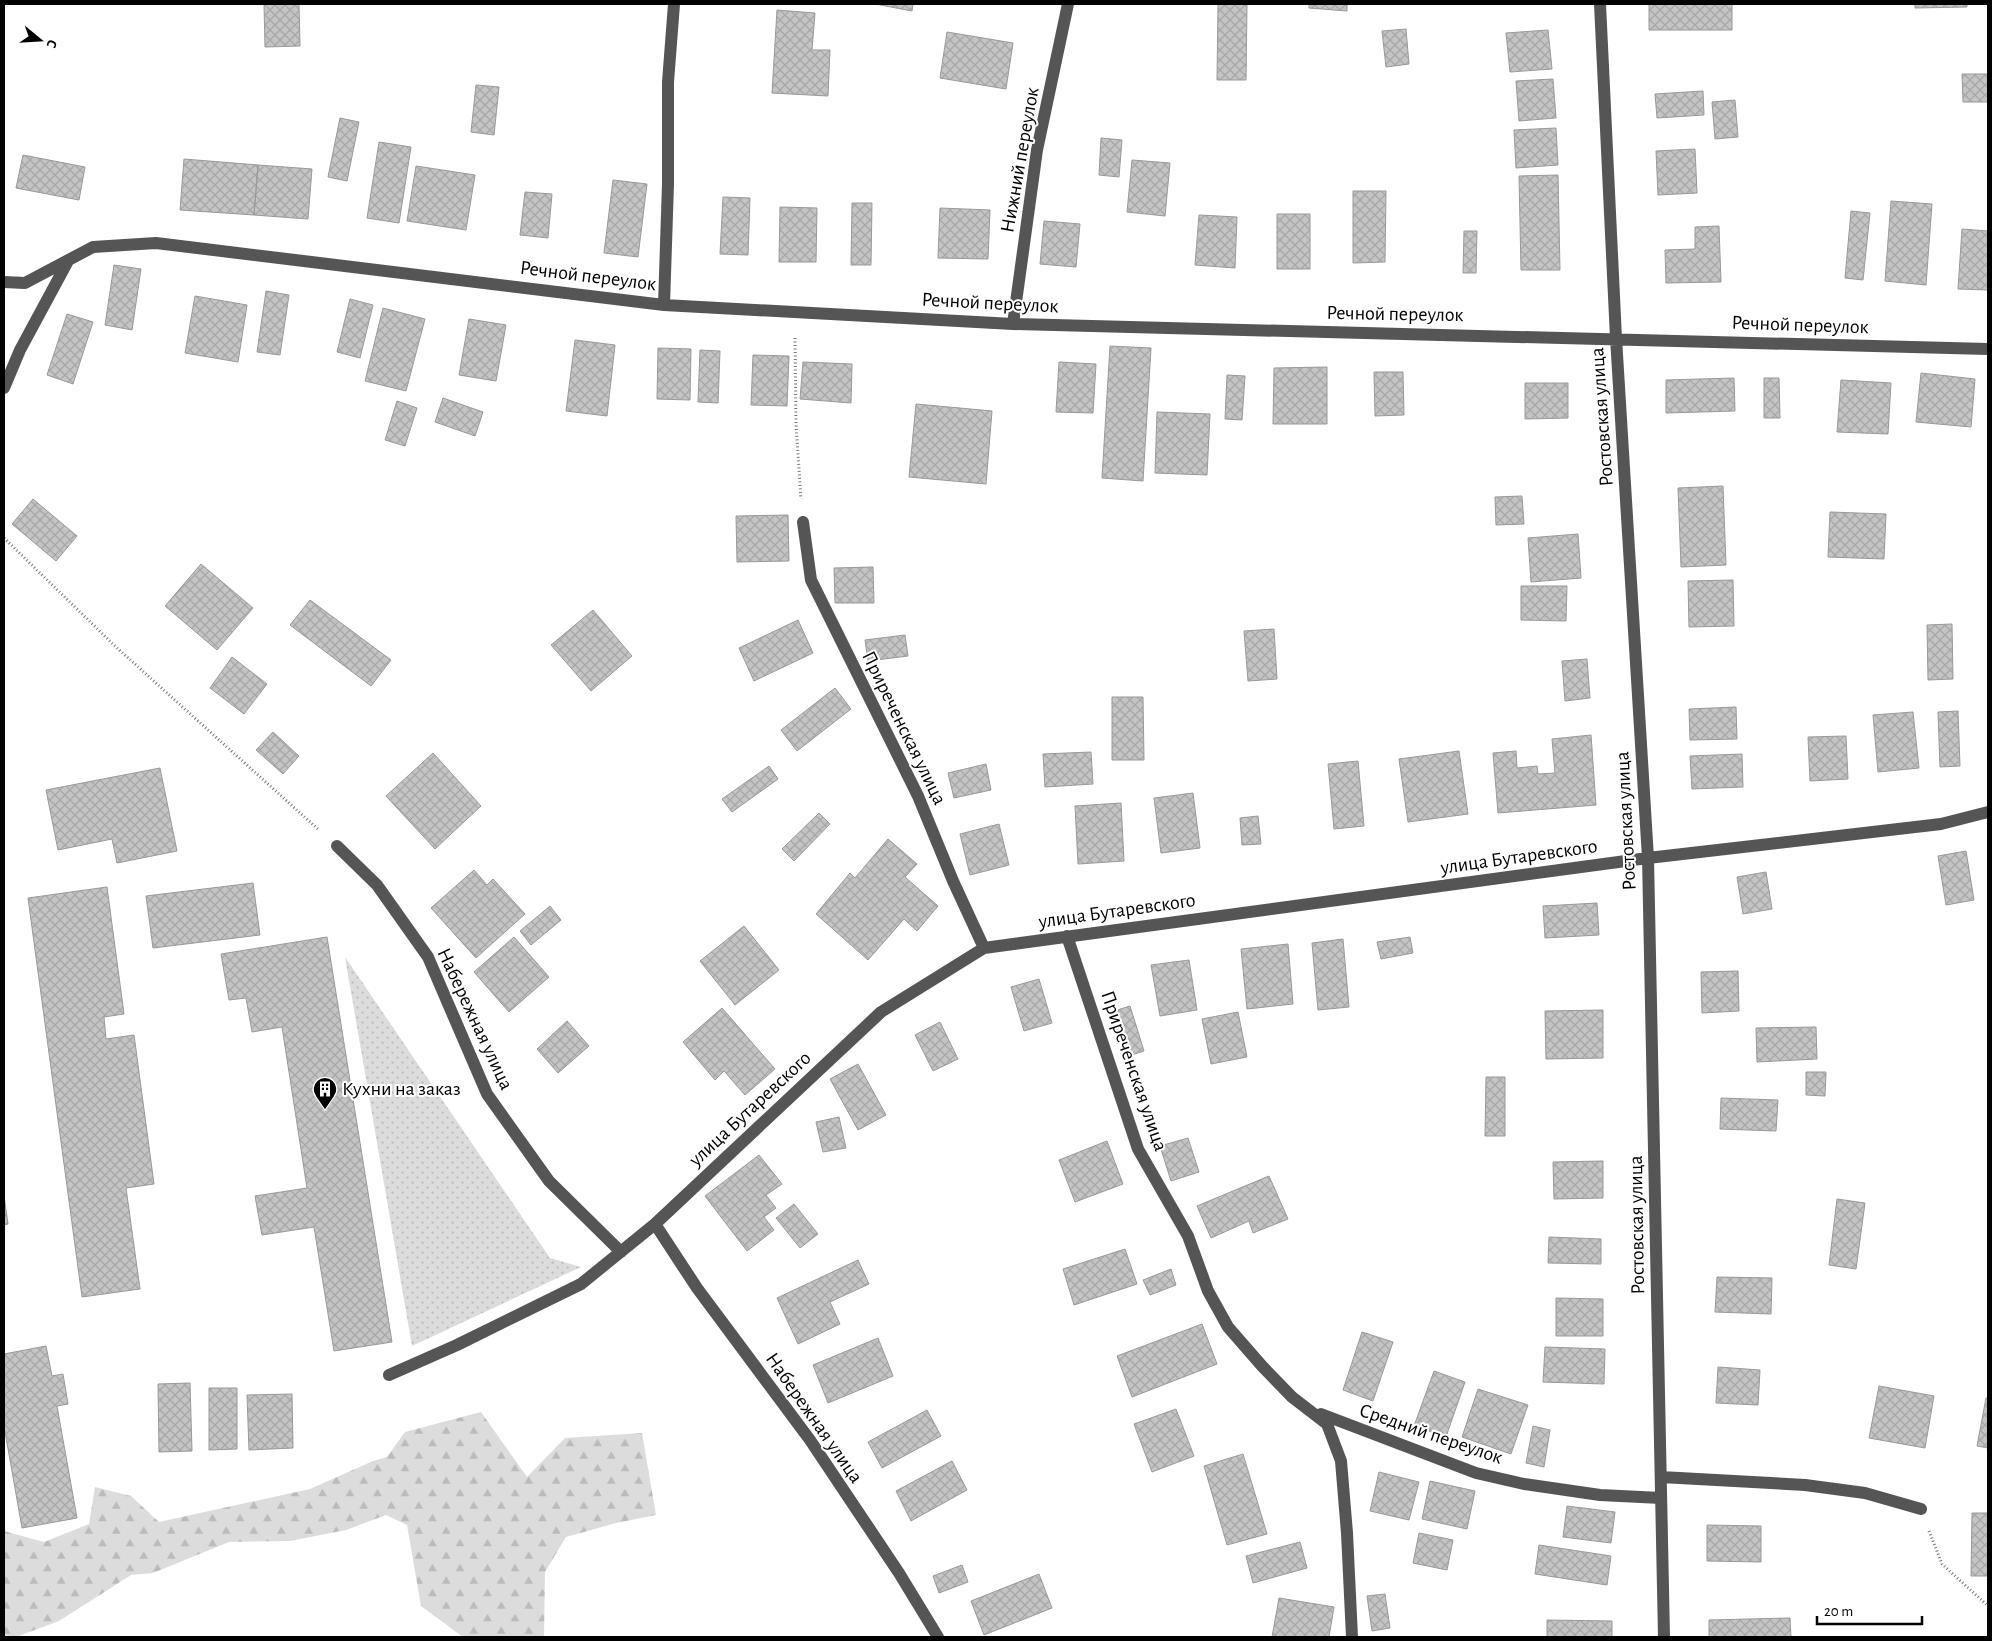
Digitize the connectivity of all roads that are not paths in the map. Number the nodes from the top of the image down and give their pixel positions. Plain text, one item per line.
1 (674, 4) edge
2 (1068, 4) edge
3 (1600, 4) edge
4 (68, 261) junction
5 (4, 282) edge
6 (664, 304) junction
7 (1013, 324) junction
8 (1616, 338) junction
9 (1988, 349) edge
10 (4, 388) edge
11 (803, 522) road end
12 (1988, 812) edge
13 (337, 846) road end
14 (1648, 858) junction
15 (1067, 936) junction
16 (984, 948) junction
17 (655, 1224) junction
18 (621, 1252) junction
19 (389, 1375) dead end
20 (1309, 1410) junction
21 (1661, 1477) junction
22 (1662, 1498) junction
23 (1921, 1509) road end
24 (938, 1637) edge
25 (1352, 1637) edge
26 (1664, 1637) edge

1 - 6 street
2 - 7 street, Нижний переулок
3 - 8 street, Ростовская улица
4 - 5 street, Речной переулок
4 - 6 street, Речной переулок
4 - 10 street
6 - 7 street, Речной переулок
7 - 8 street, Речной переулок
8 - 9 street, Речной переулок
8 - 14 street, Ростовская улица
11 - 16 street, Приреченская улица
12 - 14 street, улица Бутаревского
13 - 18 street, Набережная улица
14 - 15 street, улица Бутаревского
14 - 21 street, Ростовская улица
15 - 16 street, улица Бутаревского
15 - 20 street, Приреченская улица
16 - 17 street, улица Бутаревского
17 - 18 street, улица Бутаревского
17 - 24 street, Набережная улица
18 - 19 street, улица Бутаревского
20 - 22 street, Средний переулок
20 - 25 street, Приреченская улица
21 - 22 street, Ростовская улица
21 - 23 street
22 - 26 street, Ростовская улица

